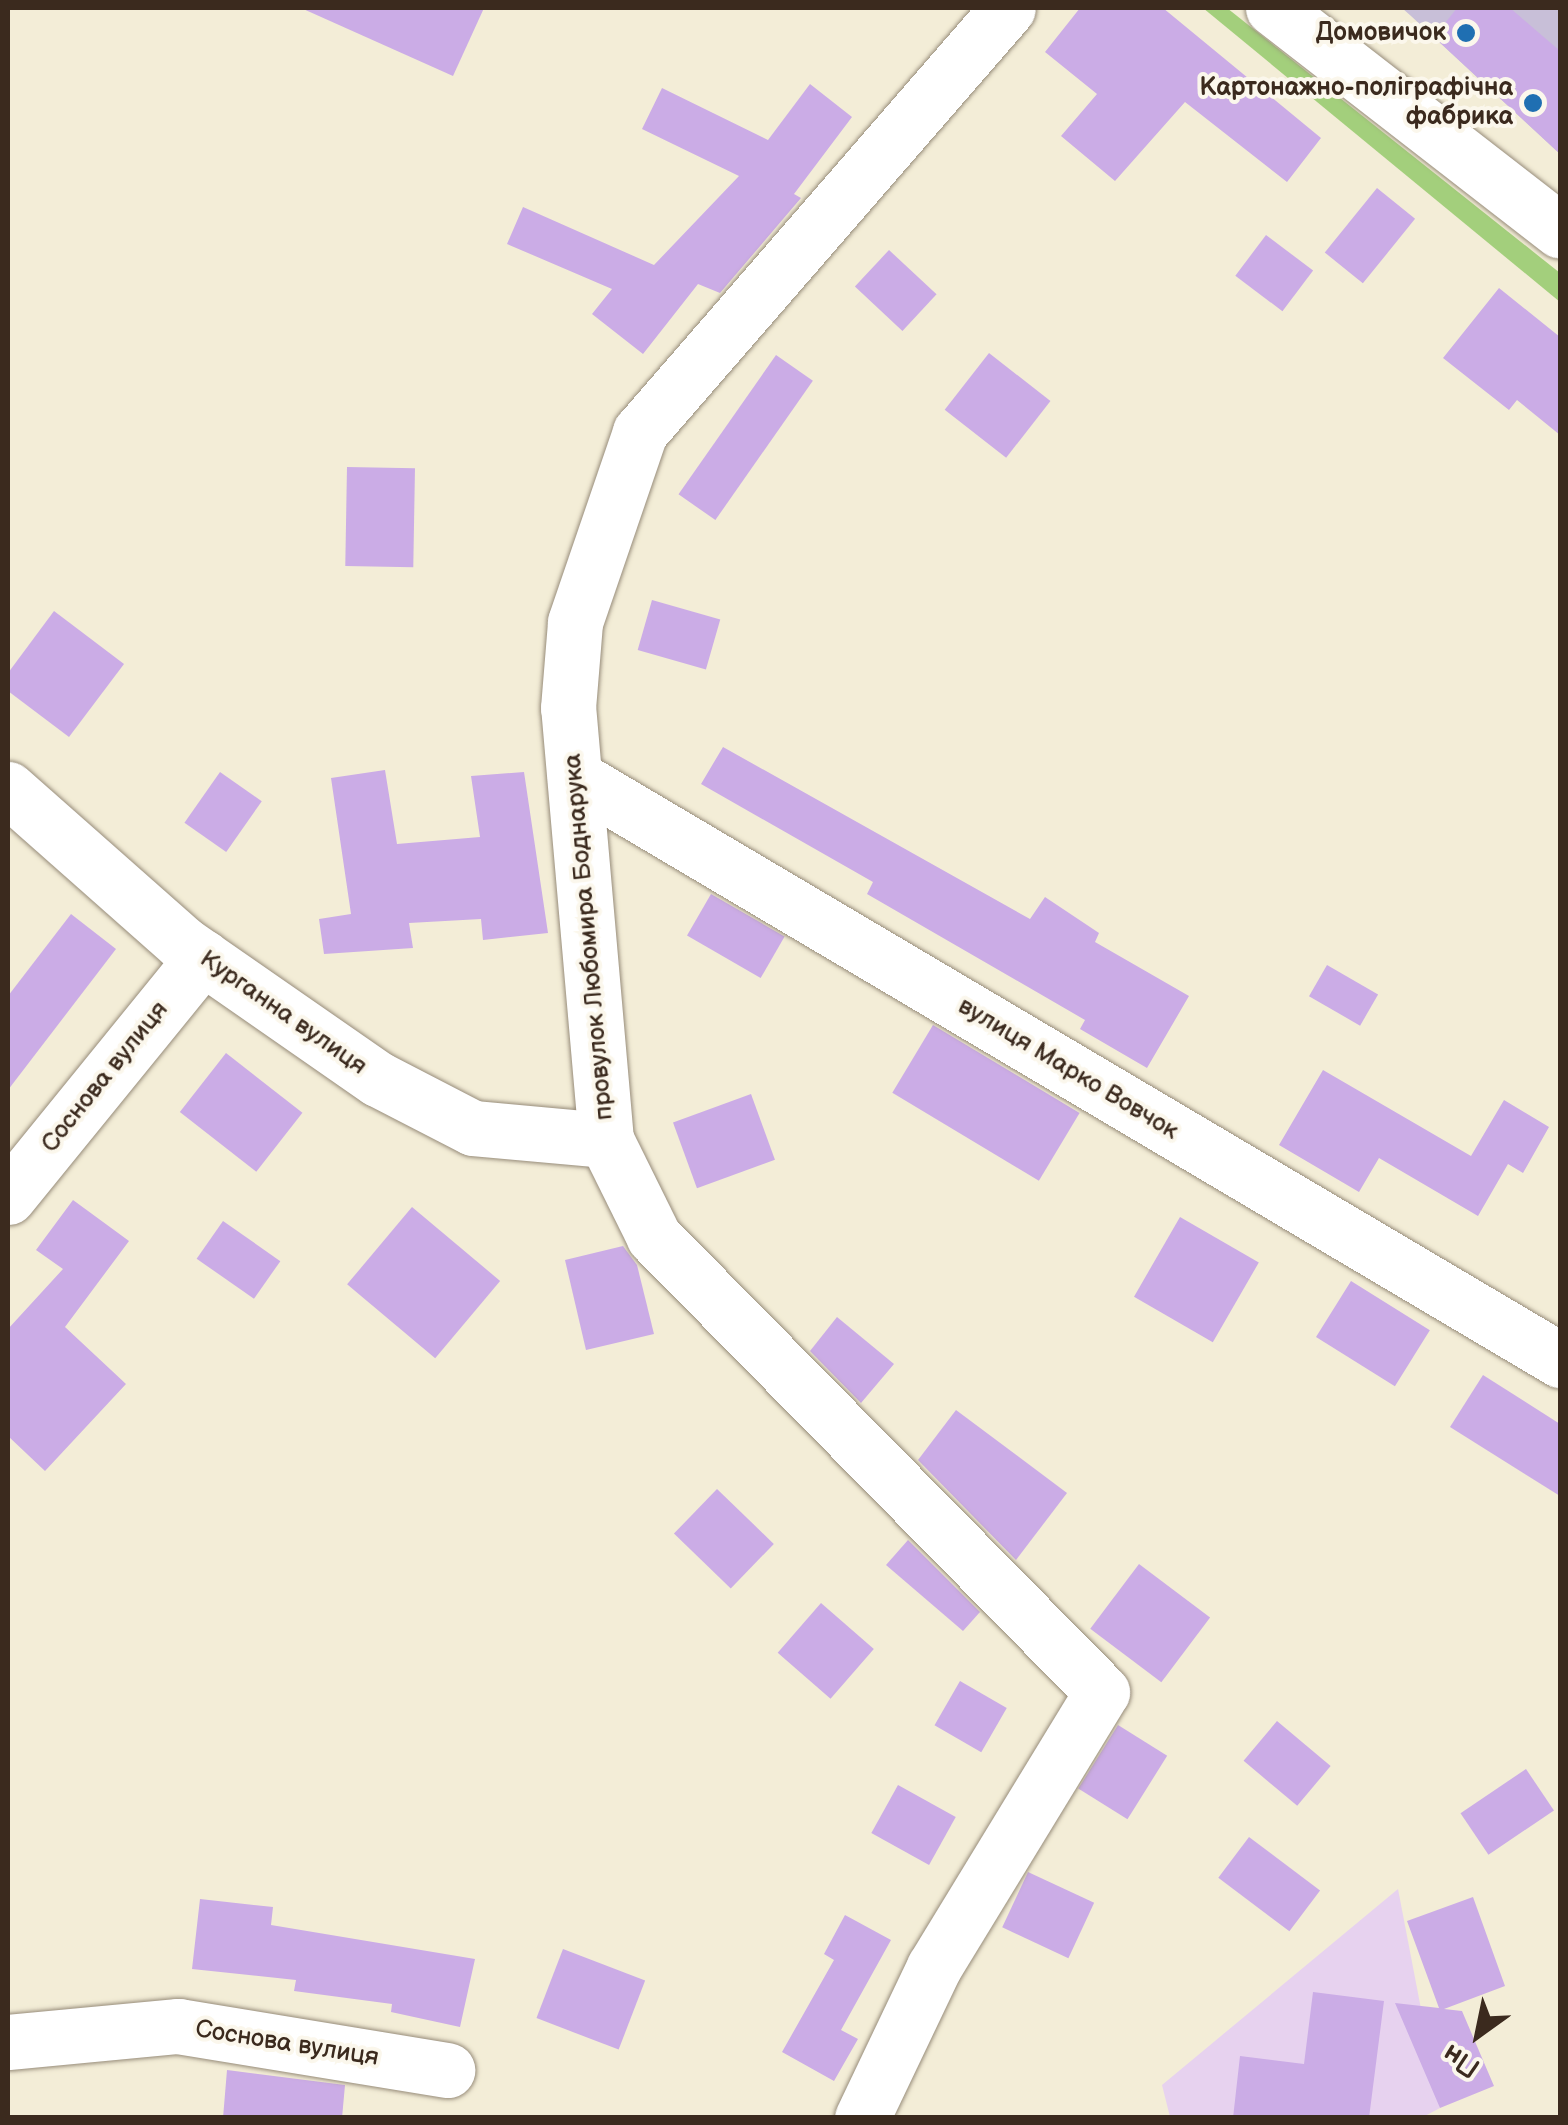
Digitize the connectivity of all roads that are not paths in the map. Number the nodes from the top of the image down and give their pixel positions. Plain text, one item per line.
1 (1008, 8) edge
2 (1274, 8) edge
3 (1560, 232) edge
4 (575, 778) junction
5 (8, 789) edge
6 (203, 958) junction
7 (606, 1140) junction
8 (8, 1197) edge
9 (1560, 1360) edge
10 (8, 2042) edge
11 (447, 2070) dead end
12 (862, 2118) edge

1 - 4 street, провулок Любомира Боднарука
2 - 3 street
4 - 7 street, провулок Любомира Боднарука
4 - 9 street, вулиця Марко Вовчок
5 - 6 street, Курганна вулиця
6 - 7 street, Курганна вулиця
6 - 8 street, Соснова вулиця
7 - 12 street, провулок Любомира Боднарука
10 - 11 street, Соснова вулиця

